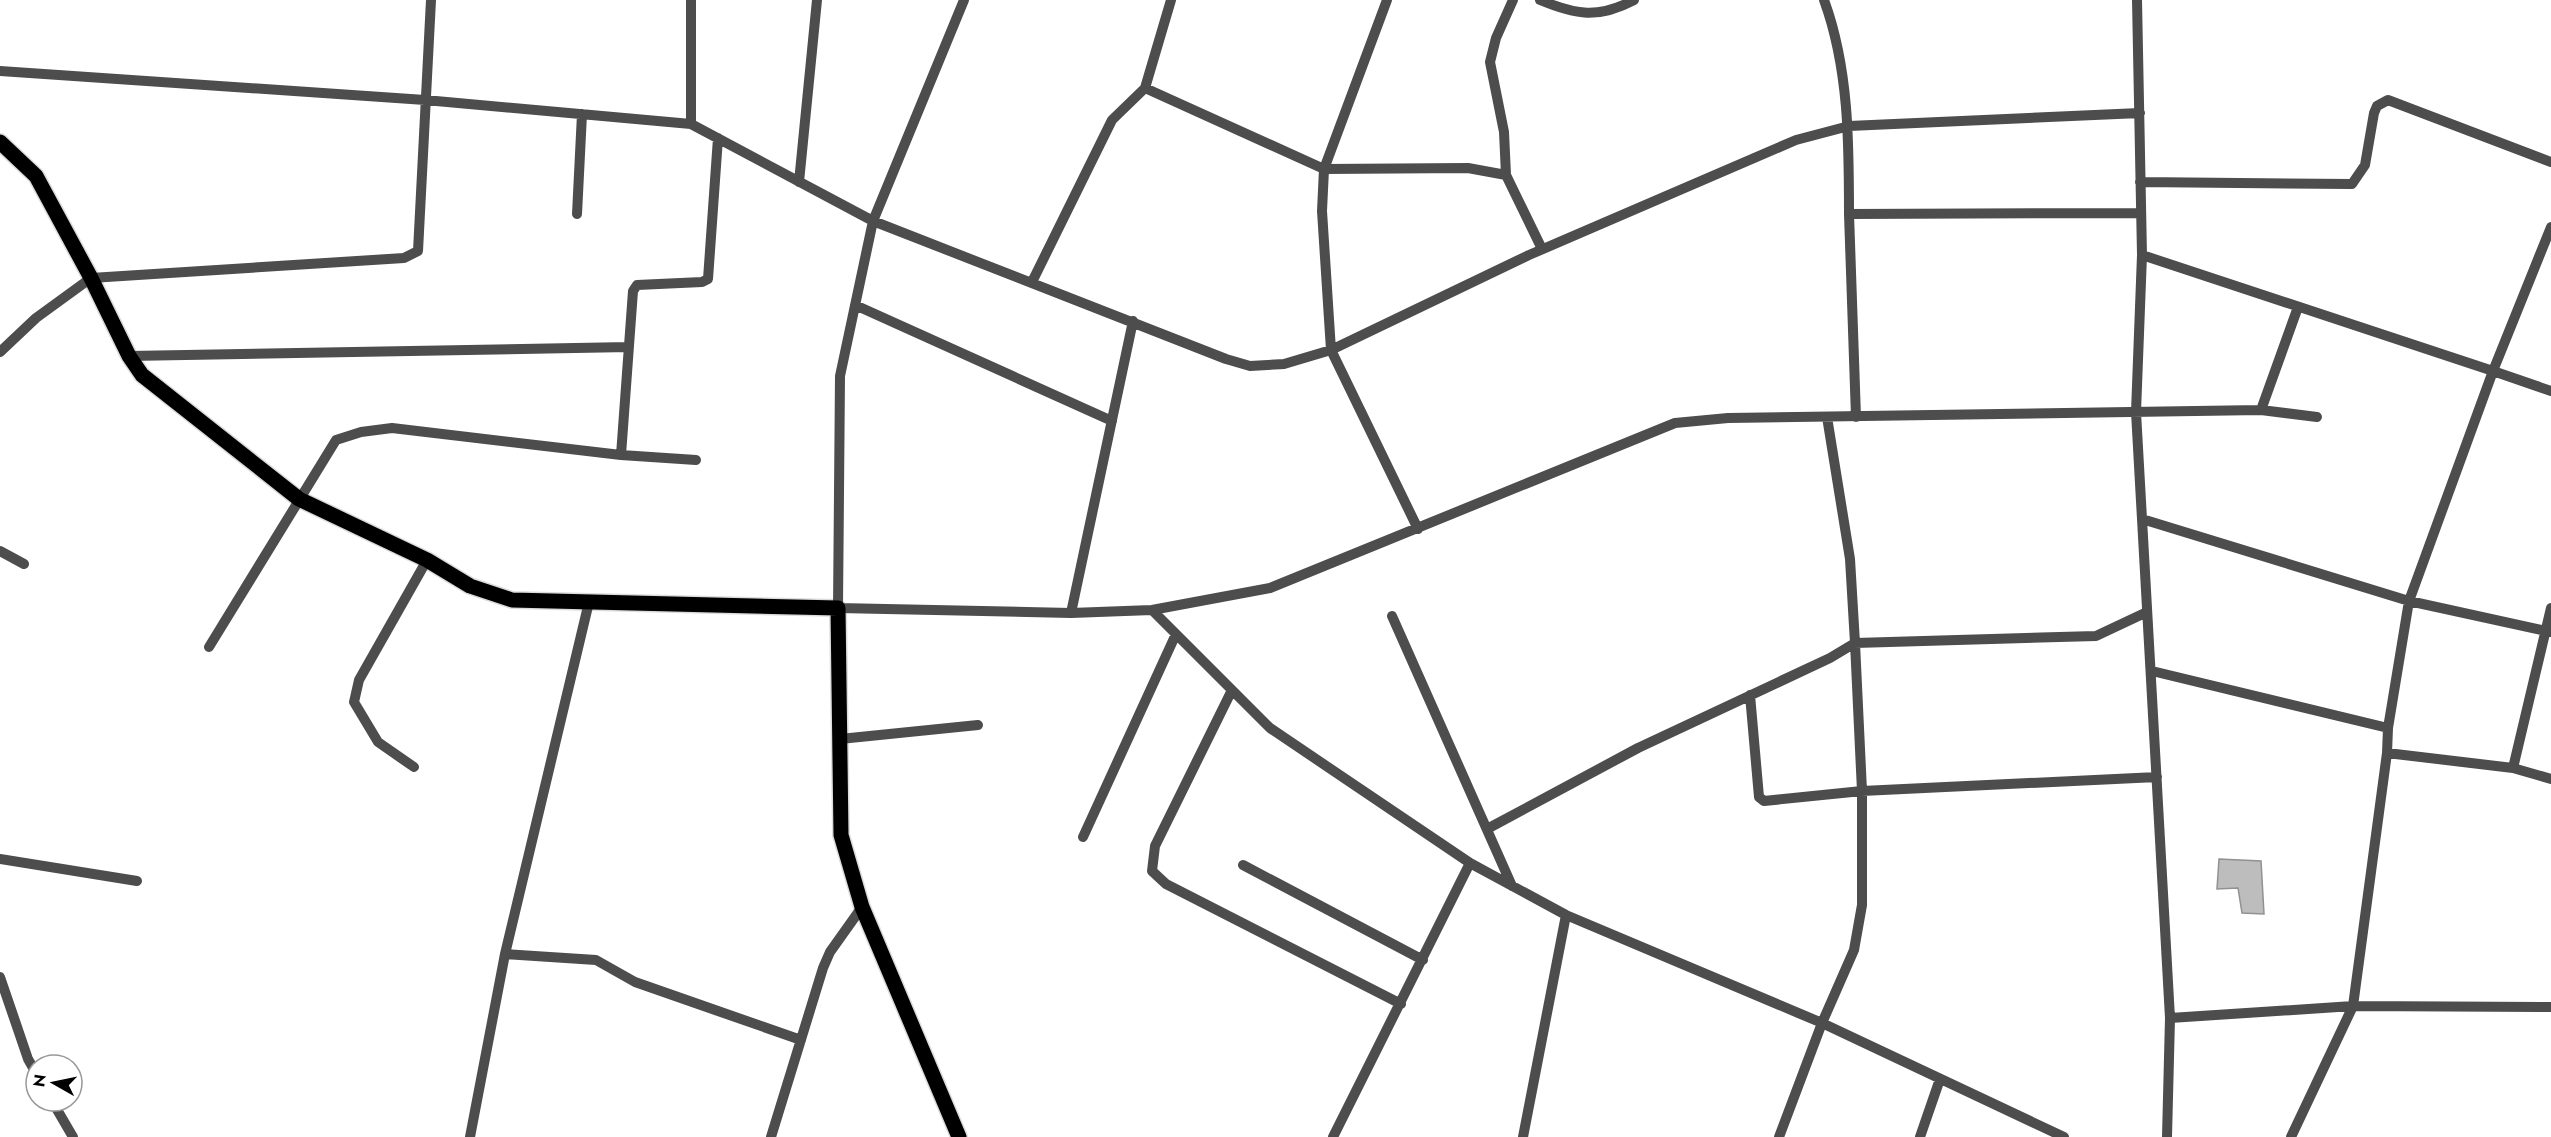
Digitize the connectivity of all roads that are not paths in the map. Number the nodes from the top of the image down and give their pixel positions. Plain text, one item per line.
1 (431, 0) edge
2 (691, 0) edge
3 (817, 0) edge
4 (964, 0) edge
5 (1172, 0) edge
6 (1387, 0) edge
7 (1513, 0) edge
8 (1540, 0) edge
9 (1634, 0) edge
10 (1824, 0) edge
11 (2137, 0) edge
12 (0, 70) edge
13 (1145, 87) junction
14 (425, 100) junction
15 (2140, 113) junction
16 (582, 114) junction
17 (691, 124) junction
18 (1849, 126) junction
19 (718, 138) junction
20 (0, 142) edge
21 (2551, 162) edge
22 (1324, 169) junction
23 (1506, 175) junction
24 (799, 182) junction
25 (2140, 182) junction
26 (2141, 213) junction
27 (577, 214) dead end
28 (1849, 214) junction
29 (873, 221) junction
30 (2551, 227) edge
31 (1542, 249) junction
32 (2142, 255) junction
33 (91, 278) junction
34 (1032, 282) junction
35 (855, 305) junction
36 (2298, 307) junction
37 (1133, 321) junction
38 (629, 347) junction
39 (1331, 350) junction
40 (0, 352) edge
41 (129, 356) junction
42 (2493, 371) junction
43 (2551, 391) edge
44 (2261, 410) junction
45 (2136, 412) junction
46 (1827, 417) junction
47 (1856, 417) junction
48 (2317, 417) dead end
49 (1112, 421) junction
50 (621, 455) junction
51 (696, 460) dead end
52 (298, 499) junction
53 (2142, 519) junction
54 (1418, 529) junction
55 (0, 551) edge
56 (427, 560) junction
57 (24, 564) dead end
58 (2409, 601) junction
59 (589, 602) junction
60 (838, 608) junction
61 (2551, 608) edge
62 (1152, 610) junction
63 (2147, 612) junction
64 (1071, 613) junction
65 (1392, 616) dead end
66 (2548, 632) edge
67 (1176, 634) junction
68 (1855, 643) junction
69 (209, 647) dead end
70 (2152, 671) junction
71 (1232, 690) junction
72 (1750, 695) junction
73 (978, 725) dead end
74 (2388, 728) junction
75 (840, 739) junction
76 (2387, 753) junction
77 (414, 767) dead end
78 (2513, 768) junction
79 (2157, 777) junction
80 (2551, 779) edge
81 (1862, 791) junction
82 (1487, 829) junction
83 (1083, 837) dead end
84 (0, 859) edge
85 (1470, 863) junction
86 (1243, 865) dead end
87 (137, 881) dead end
88 (1513, 886) junction
89 (862, 907) junction
90 (1566, 915) junction
91 (505, 954) junction
92 (1423, 960) junction
93 (0, 977) edge
94 (1401, 1004) junction
95 (2353, 1006) junction
96 (2551, 1007) edge
97 (2170, 1018) junction
98 (1822, 1023) junction
99 (801, 1040) junction
100 (26, 1053) edge
101 (1940, 1079) junction
102 (59, 1113) edge
103 (2039, 1132) edge
104 (73, 1137) edge
105 (470, 1137) edge
106 (771, 1137) edge
107 (959, 1137) edge
108 (1334, 1137) edge
109 (1523, 1137) edge
110 (1779, 1137) edge
111 (1920, 1137) edge
112 (2064, 1137) edge
113 (2167, 1137) edge
114 (2291, 1137) edge

1 - 14 street
2 - 17 street
3 - 24 street
4 - 29 street
5 - 13 street
6 - 22 street
7 - 23 street
8 - 9 street
10 - 18 street
11 - 15 street
12 - 14 street
13 - 22 street
13 - 34 street
14 - 16 street
14 - 33 street
15 - 18 street
15 - 25 street
16 - 17 street
16 - 27 street
17 - 19 street
18 - 28 street
18 - 31 street
19 - 24 street
19 - 38 street
20 - 33 main road
21 - 25 street
22 - 23 street
22 - 39 street
23 - 31 street
24 - 29 street
25 - 26 street
26 - 28 street
26 - 32 street
28 - 47 street
29 - 34 street
29 - 35 street
30 - 42 street
31 - 39 street
32 - 36 street
32 - 45 street
33 - 40 street
33 - 41 main road
34 - 37 street
35 - 49 street
35 - 60 street
36 - 42 street
36 - 44 street
37 - 39 street
37 - 49 street
38 - 41 street
38 - 50 street
39 - 54 street
41 - 52 main road
42 - 43 street
42 - 58 street
44 - 45 street
44 - 48 street
45 - 47 street
45 - 53 street
46 - 47 street
46 - 54 street
46 - 68 street
49 - 64 street
50 - 51 street
50 - 52 street
52 - 56 main road
52 - 69 street
53 - 58 street
53 - 63 street
54 - 62 street
55 - 57 street
56 - 59 main road
56 - 77 street
58 - 66 street
58 - 74 street
59 - 60 main road
59 - 91 street
60 - 64 street
60 - 75 main road
61 - 66 street
62 - 64 street
62 - 67 street
63 - 68 street
63 - 70 street
65 - 82 street
66 - 78 street
67 - 71 street
67 - 83 street
68 - 72 street
68 - 81 street
70 - 74 street
70 - 79 street
71 - 85 street
71 - 94 street
72 - 81 street
72 - 82 street
73 - 75 street
74 - 76 street
75 - 89 main road
76 - 78 street
76 - 95 street
78 - 80 street
79 - 81 street
79 - 97 street
81 - 98 street
82 - 88 street
84 - 87 street
85 - 88 street
85 - 92 street
86 - 92 street
88 - 90 street
89 - 99 street
89 - 107 main road
90 - 98 street
90 - 109 street
91 - 99 street
91 - 105 street
92 - 94 street
93 - 100 street
94 - 108 street
95 - 96 street
95 - 97 street
95 - 114 street
97 - 113 street
98 - 101 street
98 - 110 street
99 - 106 street
101 - 103 street
101 - 111 street
102 - 104 street
103 - 112 street

